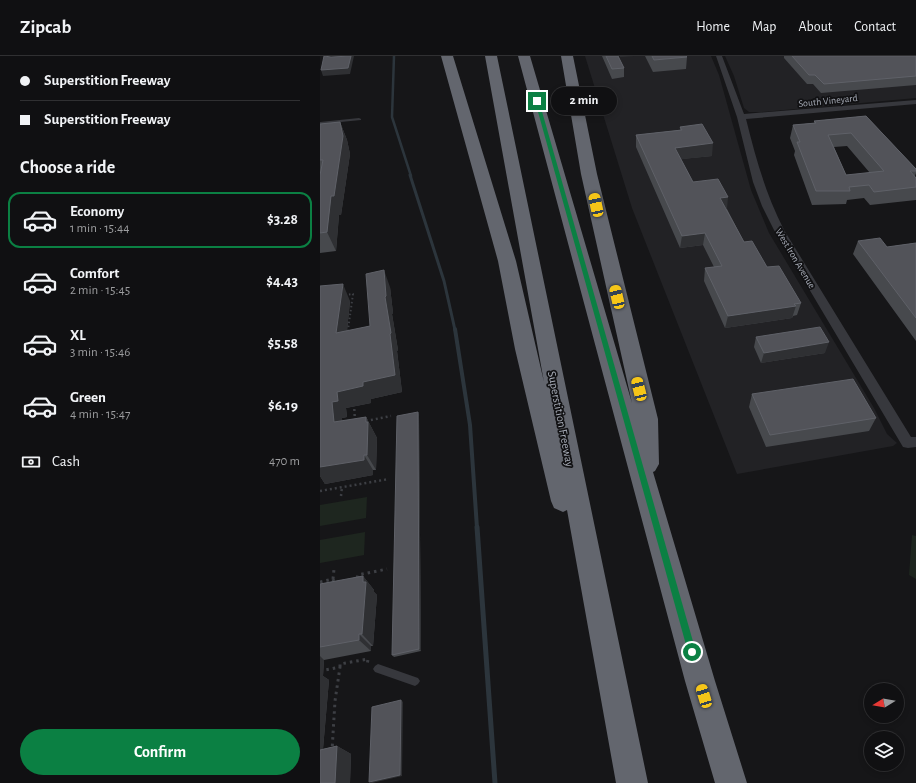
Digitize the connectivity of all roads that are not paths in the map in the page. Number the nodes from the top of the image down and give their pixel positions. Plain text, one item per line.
1 (447, 56) edge
2 (491, 56) edge
3 (524, 56) edge
4 (567, 56) edge
5 (719, 56) edge
6 (916, 102) edge
7 (741, 117) junction
8 (359, 119) dead end
9 (320, 123) edge
10 (912, 443) edge
11 (647, 493) junction
12 (378, 669) road end
13 (416, 681) dead end
14 (631, 778) edge
15 (731, 783) edge

1 - 14 highway
2 - 14 highway, Superstition Freeway
3 - 11 highway
4 - 11 highway
5 - 7 street, West Iron Avenue
6 - 7 street, South Vineyard
7 - 10 street, West Iron Avenue
8 - 9 lane
11 - 15 highway
12 - 13 lane

